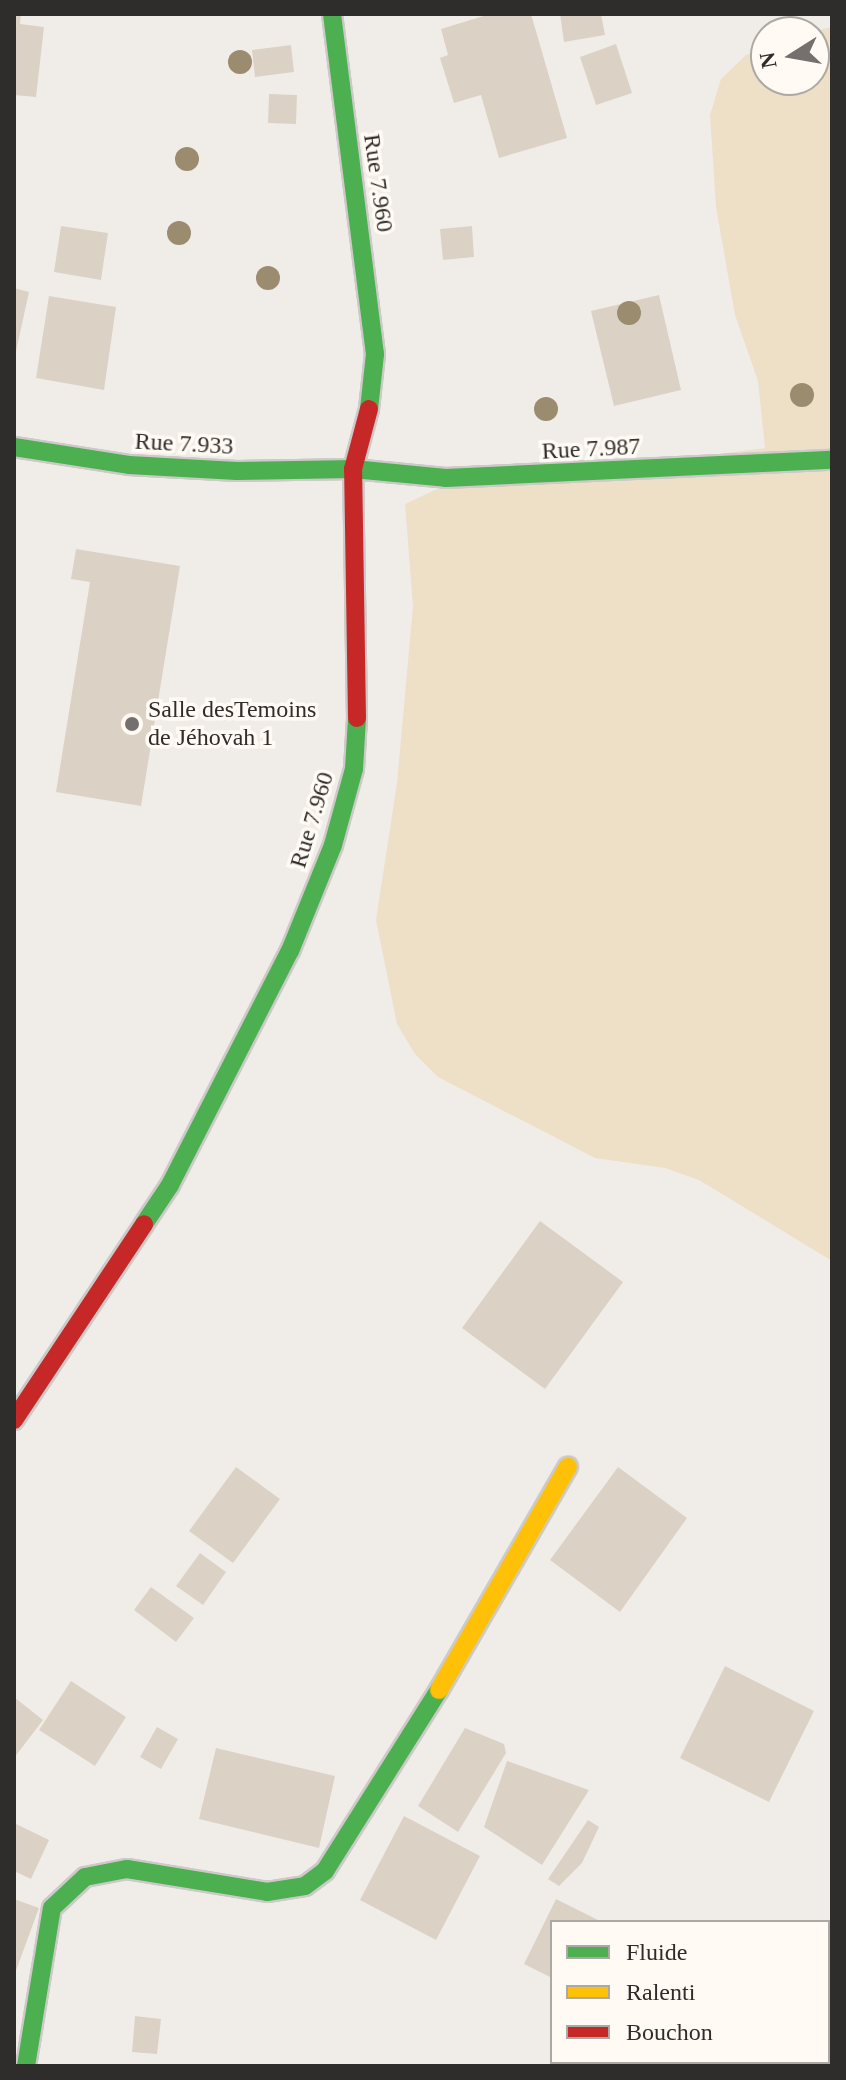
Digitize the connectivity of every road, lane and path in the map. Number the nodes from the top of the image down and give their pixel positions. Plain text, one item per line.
1 (332, 14) edge
2 (14, 447) edge
3 (832, 460) edge
4 (353, 469) junction
5 (14, 1420) edge
6 (568, 1467) dead end
7 (26, 2066) edge

1 - 4 street, Rue 7.960
2 - 4 street, Rue 7.933
3 - 4 street, Rue 7.987
4 - 5 street, Rue 7.960
6 - 7 street

